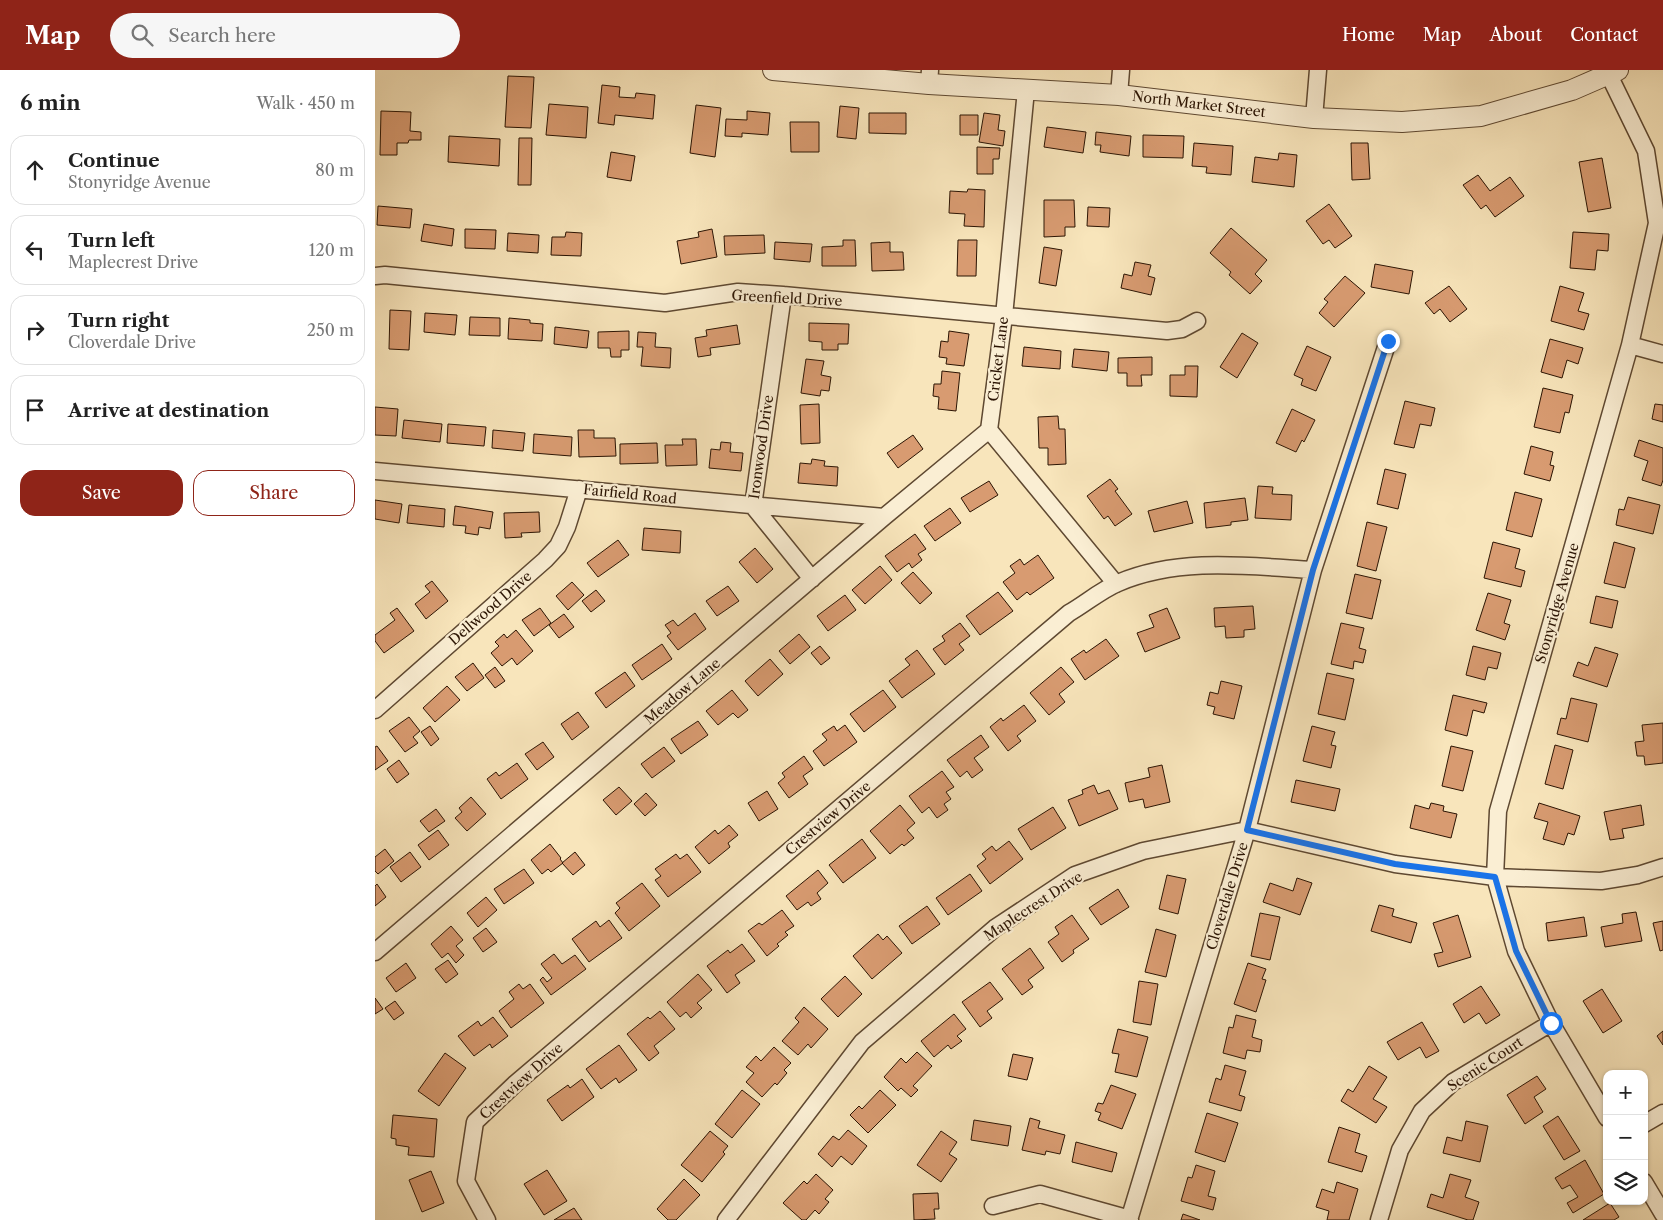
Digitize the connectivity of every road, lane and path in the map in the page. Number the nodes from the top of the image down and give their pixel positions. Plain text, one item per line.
1 (773, 70) edge
2 (1121, 70) edge
3 (1318, 70) edge
4 (1613, 73) edge
5 (929, 77) edge
6 (1026, 90) junction
7 (1119, 95) junction
8 (1314, 118) junction
9 (375, 276) edge
10 (783, 295) junction
11 (1004, 316) junction
12 (1197, 321) dead end
13 (1388, 341) dead end
14 (1630, 344) junction
15 (1663, 354) edge
16 (989, 430) junction
17 (375, 471) edge
18 (579, 489) junction
19 (753, 506) junction
20 (884, 517) junction
21 (1313, 570) junction
22 (812, 579) junction
23 (1116, 584) junction
24 (375, 710) edge
25 (1247, 830) junction
26 (1663, 867) edge
27 (1495, 877) junction
28 (375, 952) edge
29 (1551, 1023) junction
30 (1663, 1113) edge
31 (1605, 1115) edge
32 (1648, 1122) edge
33 (1648, 1189) edge
34 (993, 1206) dead end
35 (1663, 1214) edge
36 (736, 1216) edge
37 (1130, 1219) edge
38 (487, 1220) edge
39 (1379, 1220) edge

1 - 5 street, North Market Street
2 - 7 street
3 - 8 street
4 - 8 street, North Market Street
4 - 14 street, Stonyridge Avenue
5 - 6 street, North Market Street
6 - 7 street, North Market Street
6 - 11 street, Cricket Lane
7 - 8 street, North Market Street
9 - 10 street, Greenfield Drive
10 - 11 street, Greenfield Drive
10 - 19 street, Ironwood Drive
11 - 12 street, Greenfield Drive
11 - 16 street, Cricket Lane
13 - 21 street, Cloverdale Drive
14 - 15 street
14 - 27 street, Stonyridge Avenue
16 - 20 street, Meadow Lane
16 - 23 street
17 - 18 street, Fairfield Road
18 - 19 street, Fairfield Road
18 - 24 street, Dellwood Drive
19 - 20 street, Fairfield Road
19 - 22 street, Ironwood Drive
20 - 22 street, Meadow Lane
21 - 23 street, Crestview Drive
21 - 25 street, Cloverdale Drive
22 - 28 street, Meadow Lane
23 - 38 street, Crestview Drive
25 - 27 street, Maplecrest Drive
25 - 36 street, Maplecrest Drive
25 - 37 street, Cloverdale Drive
26 - 27 street, Maplecrest Drive
27 - 29 street, Stonyridge Avenue
29 - 31 street, Stonyridge Avenue
29 - 39 street, Scenic Court
30 - 32 street
33 - 35 street
34 - 37 street

